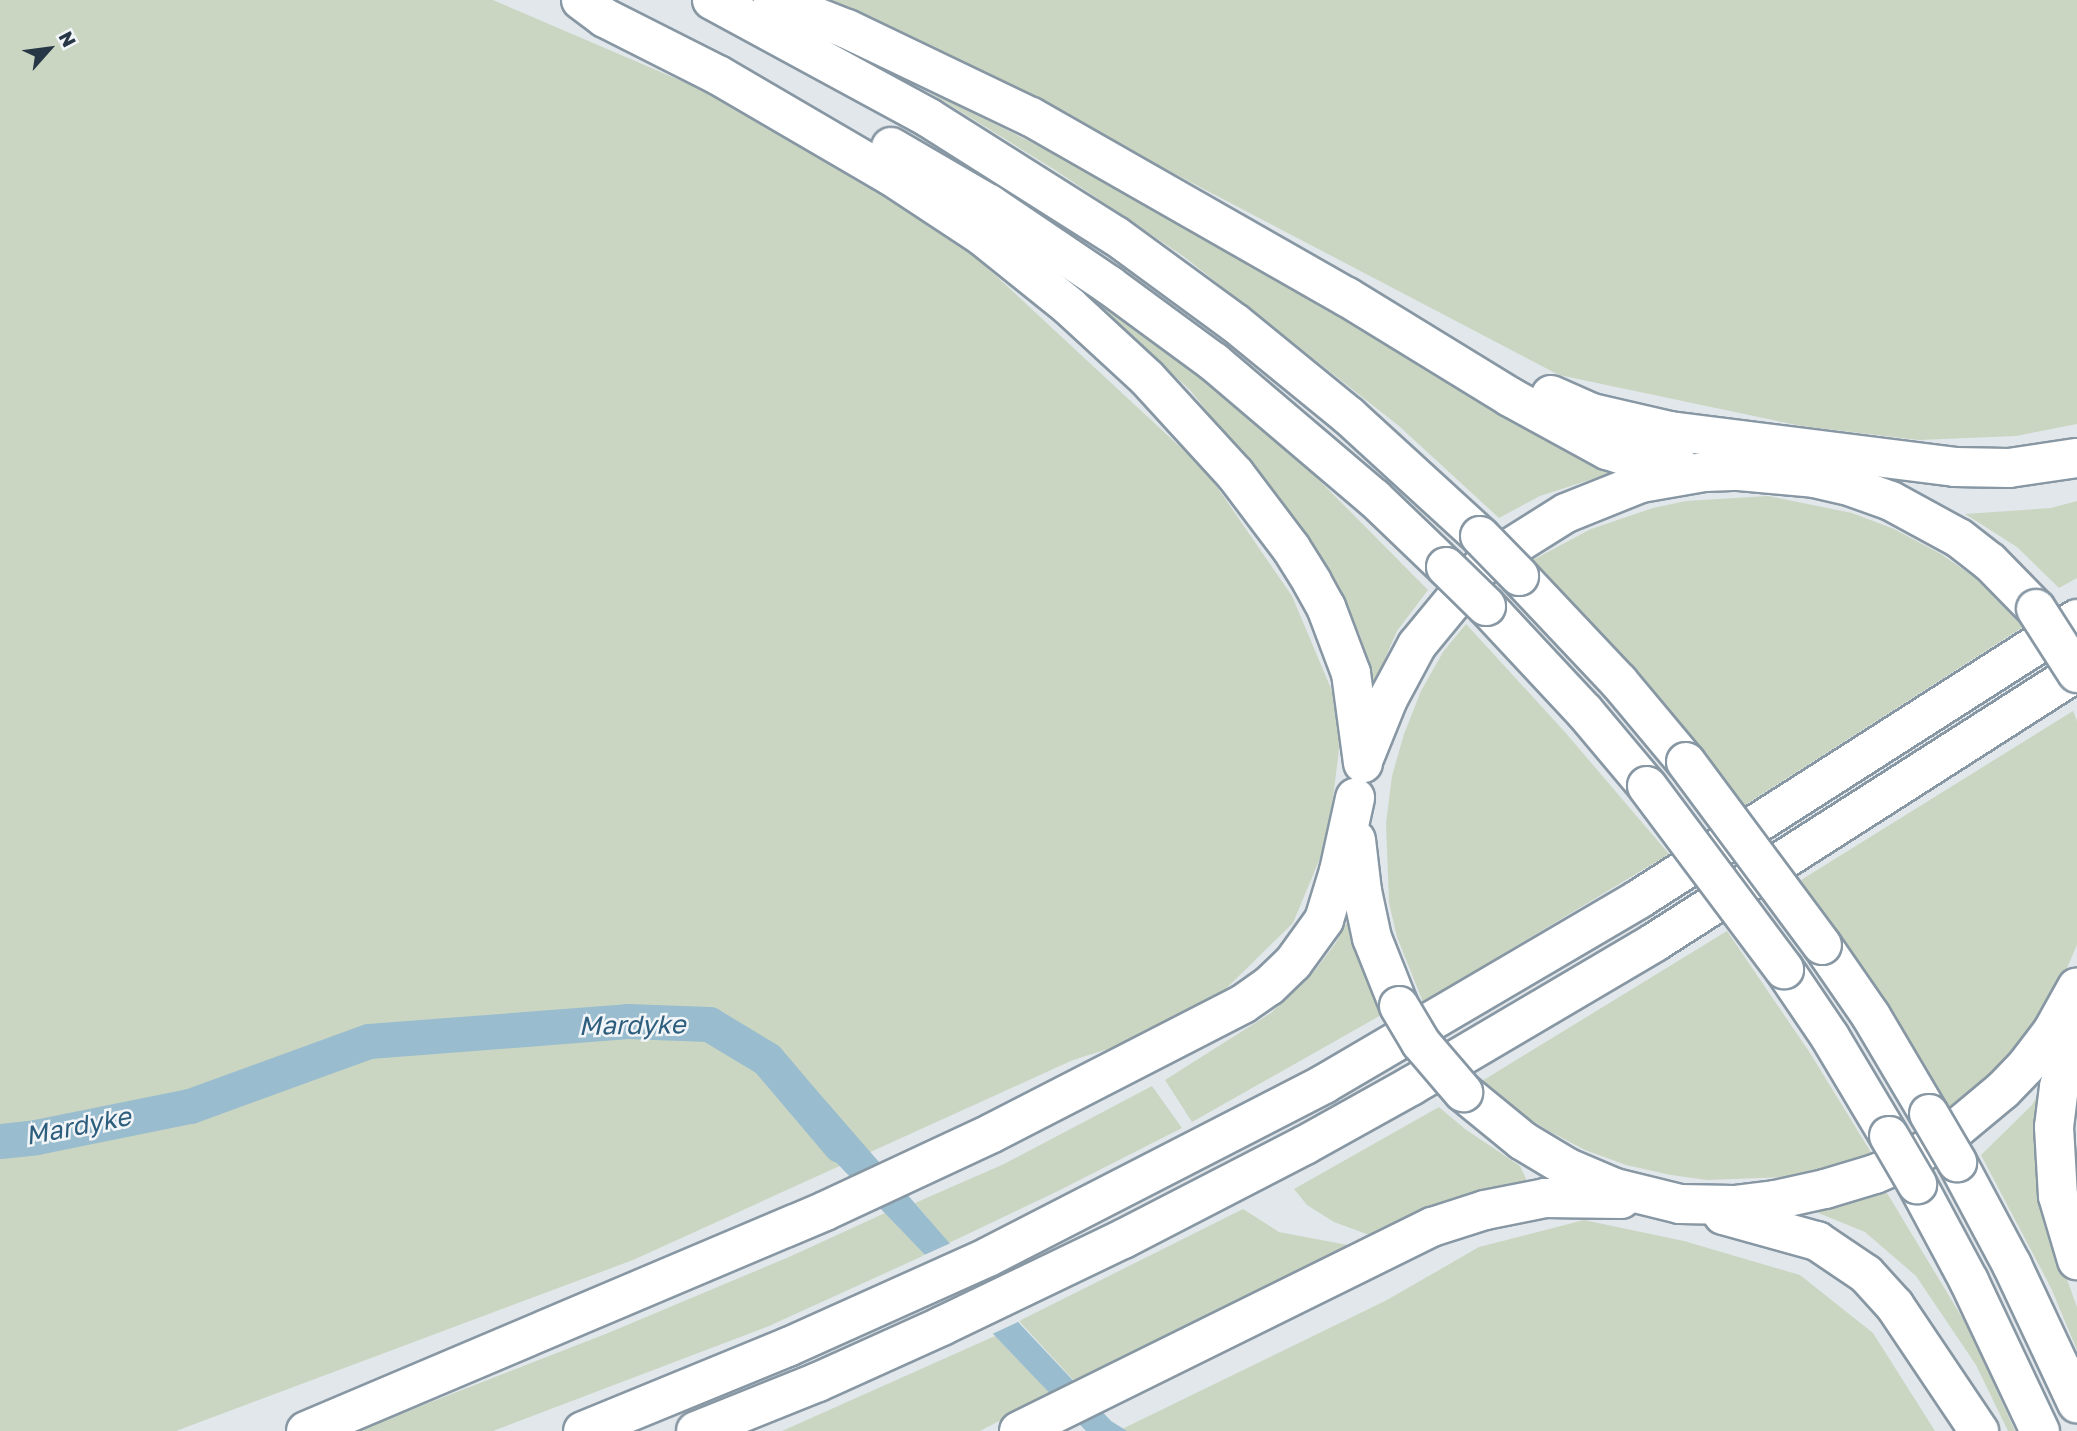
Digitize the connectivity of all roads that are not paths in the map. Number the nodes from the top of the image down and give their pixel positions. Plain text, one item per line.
1 (581, 0) edge
2 (589, 0) edge
3 (712, 0) edge
4 (773, 0) edge
5 (1347, 297) junction
6 (2077, 458) edge
7 (1704, 472) junction
8 (1814, 478) junction
9 (2077, 480) edge
10 (2077, 619) edge
11 (2077, 673) edge
12 (1359, 780) junction
13 (2077, 987) edge
14 (2077, 1015) edge
15 (1673, 1202) junction
16 (2077, 1260) edge
17 (2077, 1403) edge
18 (311, 1428) edge
19 (583, 1431) edge
20 (696, 1431) edge
21 (1018, 1431) edge
22 (1979, 1431) edge
23 (2040, 1431) edge

1 - 12 highway
2 - 23 highway, bridge
3 - 17 highway, bridge
4 - 5 highway
5 - 6 highway
5 - 7 highway
7 - 8 highway
7 - 12 highway
8 - 9 highway
8 - 11 highway, bridge
10 - 19 highway
11 - 20 highway
12 - 15 highway, bridge
12 - 18 highway
13 - 15 highway
14 - 16 highway
15 - 21 highway
15 - 22 highway

